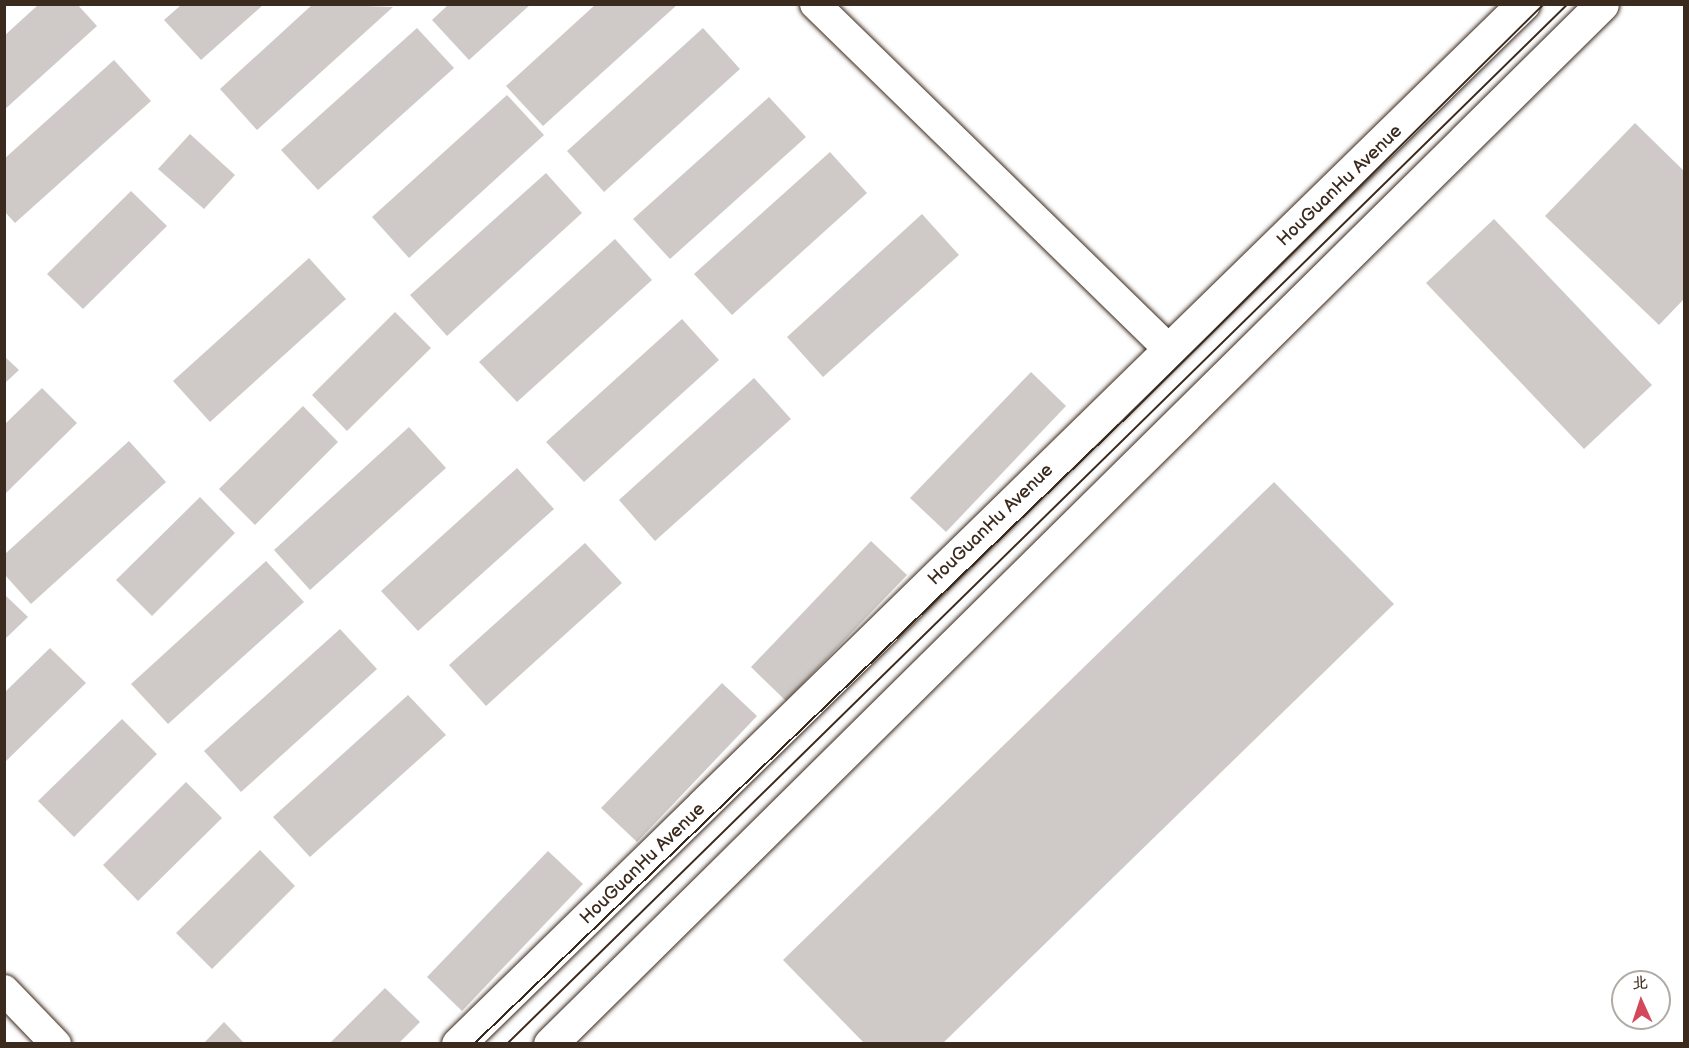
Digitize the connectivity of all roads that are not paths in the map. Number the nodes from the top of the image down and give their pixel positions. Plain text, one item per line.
1 (815, 4) edge
2 (1523, 4) edge
3 (1602, 4) edge
4 (1170, 350) junction
5 (4, 990) edge
6 (56, 1044) edge
7 (458, 1044) edge
8 (550, 1044) edge

1 - 4 street
2 - 4 main road, HouGuanHu Avenue
3 - 8 main road
4 - 7 main road, HouGuanHu Avenue
5 - 6 street

